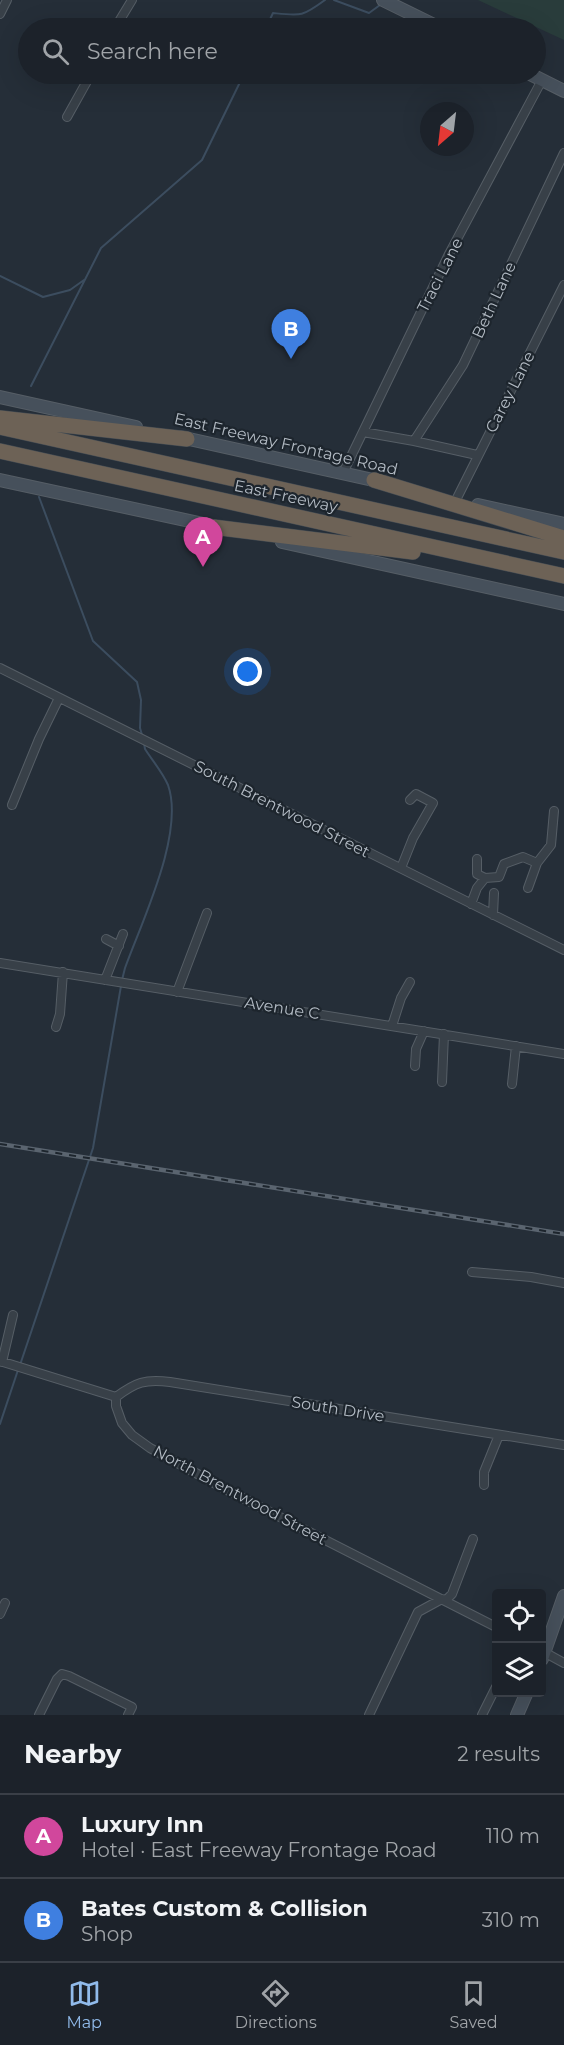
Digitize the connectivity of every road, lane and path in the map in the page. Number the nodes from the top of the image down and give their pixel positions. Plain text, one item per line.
1 (7, 0) edge
2 (132, 0) edge
3 (383, 0) edge
4 (0, 15) edge
5 (121, 18) edge
6 (420, 18) edge
7 (546, 82) edge
8 (85, 84) edge
9 (540, 84) edge
10 (564, 91) edge
11 (67, 117) dead end
12 (564, 153) edge
13 (564, 285) edge
14 (0, 397) edge
15 (0, 418) edge
16 (0, 427) edge
17 (363, 432) junction
18 (187, 439) junction
19 (414, 441) junction
20 (0, 451) edge
21 (477, 456) junction
22 (343, 472) junction
23 (0, 480) edge
24 (374, 480) junction
25 (456, 500) junction
26 (564, 524) edge
27 (213, 527) junction
28 (564, 538) edge
29 (564, 552) edge
30 (459, 554) junction
31 (564, 576) edge
32 (564, 604) edge
33 (0, 668) edge
34 (59, 698) junction
35 (410, 800) dead end
36 (12, 805) dead end
37 (554, 811) dead end
38 (477, 859) dead end
39 (537, 863) junction
40 (401, 868) junction
41 (485, 878) junction
42 (528, 888) dead end
43 (494, 893) dead end
44 (471, 904) junction
45 (207, 913) dead end
46 (493, 915) junction
47 (123, 933) dead end
48 (106, 939) dead end
49 (119, 946) junction
50 (564, 950) edge
51 (0, 963) edge
52 (63, 972) junction
53 (105, 980) junction
54 (410, 982) dead end
55 (177, 992) junction
56 (392, 1026) junction
57 (56, 1027) dead end
58 (424, 1031) junction
59 (444, 1034) junction
60 (516, 1046) junction
61 (564, 1054) edge
62 (415, 1066) dead end
63 (442, 1082) dead end
64 (512, 1084) dead end
65 (472, 1272) dead end
66 (564, 1283) edge
67 (13, 1315) dead end
68 (1, 1361) edge
69 (116, 1397) junction
70 (499, 1435) junction
71 (564, 1445) edge
72 (484, 1485) dead end
73 (473, 1539) dead end
74 (564, 1596) edge
75 (440, 1600) junction
76 (5, 1603) dead end
77 (0, 1614) edge
78 (492, 1625) edge
79 (546, 1643) edge
80 (546, 1656) edge
81 (564, 1663) edge
82 (492, 1695) edge
83 (525, 1697) edge
84 (39, 1715) edge
85 (128, 1715) edge
86 (369, 1715) edge
87 (482, 1715) edge
88 (517, 1715) edge

1 - 4 street
2 - 5 street
3 - 6 main road
7 - 10 main road
8 - 11 street
9 - 17 street, Traci Lane
12 - 19 street, Beth Lane
13 - 21 street, Carey Lane
14 - 18 main road, East Freeway Frontage Road
15 - 18 highway
16 - 29 highway, East Freeway
17 - 19 street
17 - 22 street, Traci Lane
18 - 22 main road, East Freeway Frontage Road
19 - 21 street
20 - 30 highway, East Freeway
21 - 25 street, Carey Lane
22 - 24 main road, East Freeway Frontage Road
23 - 27 main road
24 - 25 main road, East Freeway Frontage Road
24 - 28 highway
25 - 26 main road, East Freeway Frontage Road
27 - 30 highway
27 - 32 main road
30 - 31 highway, East Freeway
33 - 34 street, South Brentwood Street
34 - 36 street
34 - 40 street, South Brentwood Street
35 - 40 street
37 - 39 street
38 - 41 street
39 - 41 street
39 - 42 street
40 - 44 street, South Brentwood Street
41 - 44 street
43 - 46 street
44 - 46 street, South Brentwood Street
45 - 55 street
46 - 50 street, South Brentwood Street
47 - 49 street
48 - 49 street
49 - 53 street
51 - 52 street, Avenue C
52 - 53 street, Avenue C
52 - 57 street
53 - 55 street, Avenue C
54 - 56 street
55 - 56 street, Avenue C
56 - 58 street, Avenue C
58 - 59 street, Avenue C
58 - 62 street
59 - 60 street, Avenue C
59 - 63 street
60 - 61 street, Avenue C
60 - 64 street
65 - 66 street
67 - 68 street
68 - 69 street
69 - 70 street, South Drive
69 - 75 street, North Brentwood Street
70 - 71 street, South Drive
70 - 72 street
73 - 75 street
74 - 79 main road
75 - 78 street, North Brentwood Street
75 - 86 street
76 - 77 street
80 - 81 street
82 - 87 street
83 - 88 main road
84 - 85 street

